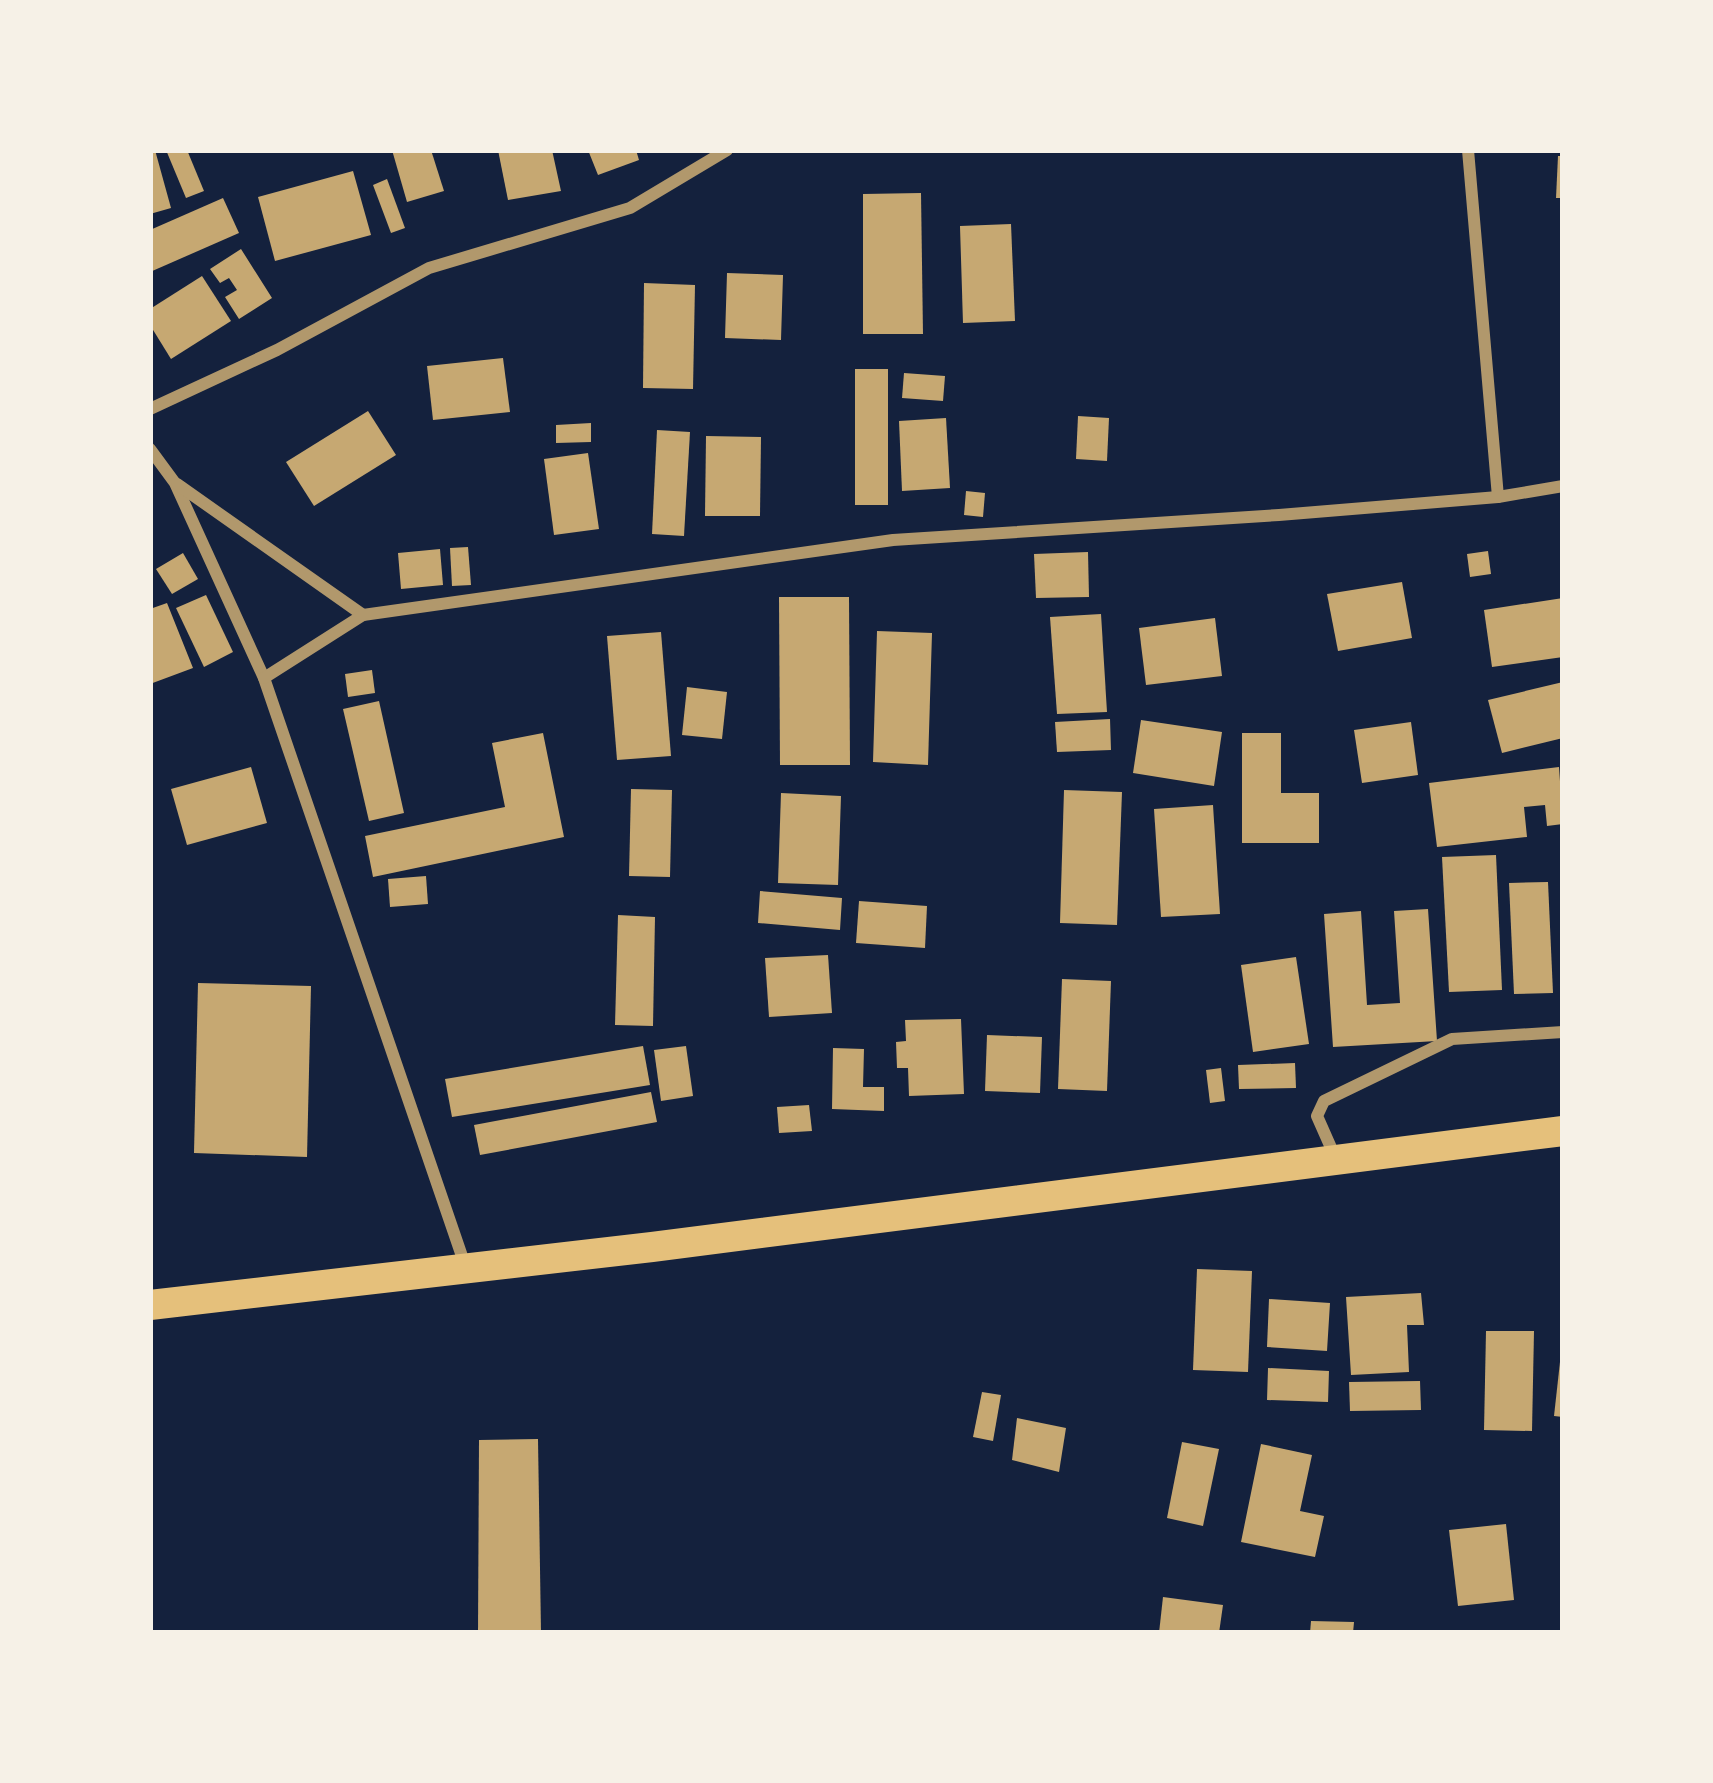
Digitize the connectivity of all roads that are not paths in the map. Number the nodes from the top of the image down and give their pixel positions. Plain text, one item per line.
1 (1468, 150) edge
2 (719, 152) edge
3 (150, 409) edge
4 (150, 449) edge
5 (176, 483) junction
6 (1563, 486) edge
7 (1498, 497) junction
8 (363, 615) junction
9 (264, 678) junction
10 (1563, 1032) edge
11 (1563, 1131) edge
12 (1336, 1160) junction
13 (465, 1264) junction
14 (150, 1304) edge

1 - 7 street
2 - 3 street
4 - 5 street
5 - 8 street
5 - 9 street
6 - 7 street
7 - 8 street
8 - 9 street
9 - 13 street
10 - 12 street
11 - 12 highway
12 - 13 highway
13 - 14 highway

